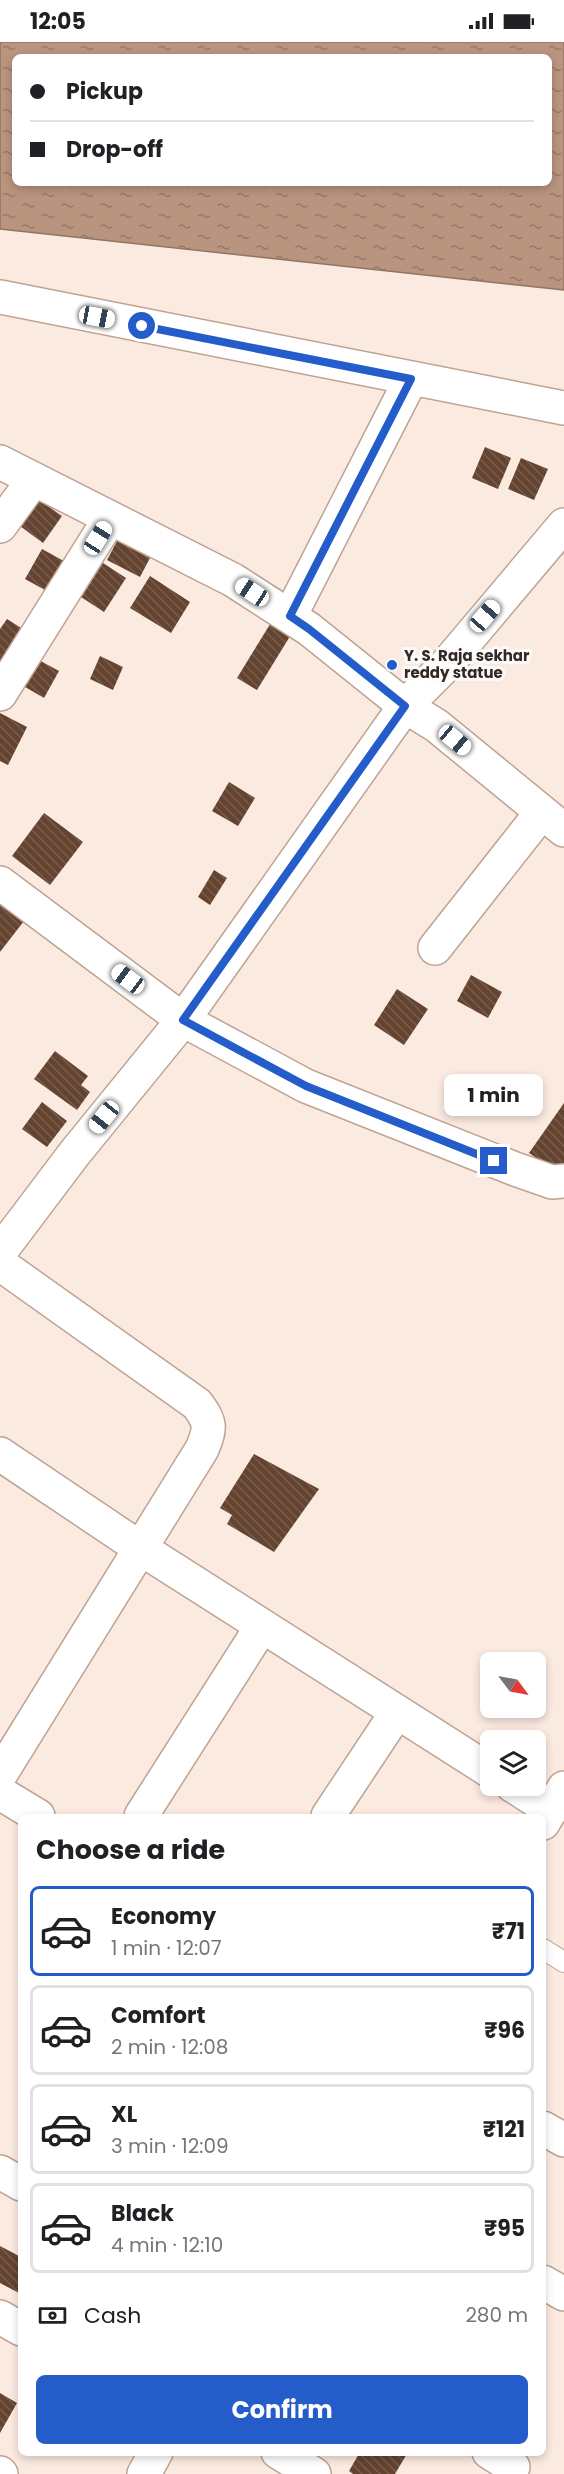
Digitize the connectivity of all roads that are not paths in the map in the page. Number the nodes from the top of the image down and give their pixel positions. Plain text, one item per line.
1 (0, 297) edge
2 (411, 379) junction
3 (564, 408) edge
4 (0, 462) edge
5 (34, 479) junction
6 (110, 518) junction
7 (564, 525) edge
8 (0, 526) edge
9 (290, 616) junction
10 (0, 694) edge
11 (405, 706) junction
12 (553, 821) edge
13 (0, 883) edge
14 (435, 948) dead end
15 (183, 1020) junction
16 (564, 1181) edge
17 (0, 1252) edge
18 (0, 1264) edge
19 (0, 1454) edge
20 (140, 1548) junction
21 (262, 1626) junction
22 (397, 1712) junction
23 (480, 1766) edge
24 (0, 1775) edge
25 (0, 1793) edge
26 (532, 1796) edge
27 (553, 1807) edge
28 (35, 1814) edge
29 (142, 1814) edge
30 (329, 1814) edge
31 (546, 1951) edge
32 (564, 1962) edge
33 (546, 2130) edge
34 (564, 2140) edge
35 (0, 2172) edge
36 (18, 2182) edge
37 (546, 2284) edge
38 (564, 2294) edge
39 (0, 2318) edge
40 (18, 2327) edge
41 (154, 2456) edge
42 (285, 2456) edge
43 (144, 2474) edge
44 (314, 2474) edge

1 - 2 street
2 - 3 street
2 - 9 street
4 - 5 street
5 - 6 street
5 - 8 street
6 - 9 street
6 - 10 street
7 - 11 street
9 - 11 street
11 - 12 street
11 - 15 street
12 - 14 street
13 - 15 street
15 - 16 street
15 - 17 street
18 - 20 street
19 - 20 street
20 - 21 street
20 - 24 street
21 - 22 street
21 - 29 street
22 - 23 street
22 - 30 street
25 - 28 street
26 - 27 street
31 - 32 lane
33 - 34 street
35 - 36 street
37 - 38 street
39 - 40 street
41 - 43 street
42 - 44 street

